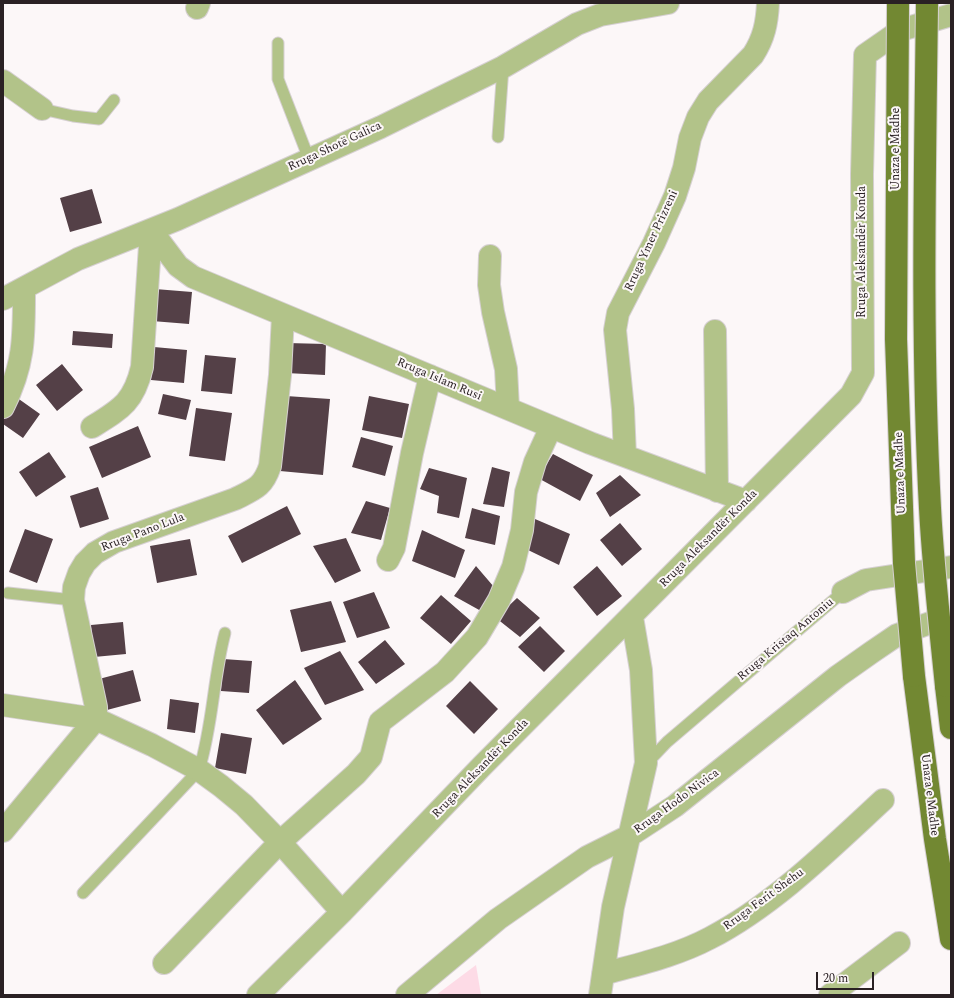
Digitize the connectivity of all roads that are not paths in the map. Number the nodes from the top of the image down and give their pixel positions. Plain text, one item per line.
1 (668, 3) edge
2 (768, 3) edge
3 (898, 3) edge
4 (927, 3) edge
5 (951, 15) edge
6 (278, 44) dead end
7 (503, 67) junction
8 (3, 81) edge
9 (114, 100) dead end
10 (42, 109) joint
11 (498, 137) dead end
12 (309, 160) junction
13 (151, 230) junction
14 (490, 256) dead end
15 (24, 289) junction
16 (3, 299) edge
17 (282, 315) junction
18 (715, 331) dead end
19 (430, 376) junction
20 (3, 407) edge
21 (508, 408) junction
22 (92, 426) dead end
23 (551, 427) junction
24 (625, 456) junction
25 (717, 491) junction
26 (746, 501) junction
27 (388, 560) dead end
28 (951, 566) edge
29 (843, 592) joint
30 (8, 593) dead end
31 (73, 600) junction
32 (632, 617) junction
33 (951, 620) edge
34 (225, 633) dead end
35 (3, 705) edge
36 (96, 719) junction
37 (951, 728) edge
38 (646, 763) junction
39 (199, 770) junction
40 (883, 800) dead end
41 (3, 831) edge
42 (629, 836) junction
43 (280, 842) junction
44 (83, 893) dead end
45 (342, 912) junction
46 (951, 939) edge
47 (899, 943) dead end
48 (164, 963) dead end
49 (602, 984) edge
50 (258, 995) edge
51 (406, 995) edge
52 (830, 995) edge

1 - 7 street, Rruga Shotë Galica
2 - 24 street, Rruga Ymer Prizreni
3 - 46 highway, Unaza e Madhe, bridge
4 - 37 highway, bridge
5 - 26 street, Rruga Aleksandër Konda
6 - 12 lane
7 - 11 lane
7 - 12 street, Rruga Shotë Galica
8 - 10 street
9 - 10 lane
12 - 13 street, Rruga Shotë Galica
13 - 15 street, Rruga Shotë Galica
13 - 17 street, Rruga Islam Rusi
13 - 22 street
14 - 21 street
15 - 16 street, Rruga Shotë Galica
15 - 20 street
17 - 19 street, Rruga Islam Rusi
17 - 31 street, Rruga Pano Lula
18 - 25 street
19 - 21 street, Rruga Islam Rusi
19 - 27 street
21 - 23 street, Rruga Islam Rusi
23 - 24 street, Rruga Islam Rusi
23 - 43 street
24 - 25 street, Rruga Islam Rusi
25 - 26 street, Rruga Islam Rusi
26 - 32 street, Rruga Aleksandër Konda
28 - 29 street, Rruga Kristaq Antoniu
29 - 38 lane, Rruga Kristaq Antoniu
30 - 31 lane
31 - 36 street, Rruga Pano Lula
32 - 38 street
32 - 45 street, Rruga Aleksandër Konda
33 - 42 street, Rruga Hodo Nivica
34 - 39 lane
35 - 36 street
36 - 39 street
36 - 41 street
38 - 42 street
39 - 43 street
39 - 44 lane
40 - 49 street, Rruga Ferit Shehu
42 - 49 street
42 - 51 street, Rruga Hodo Nivica
43 - 45 street
43 - 48 street
45 - 50 street, Rruga Aleksandër Konda
47 - 52 street

